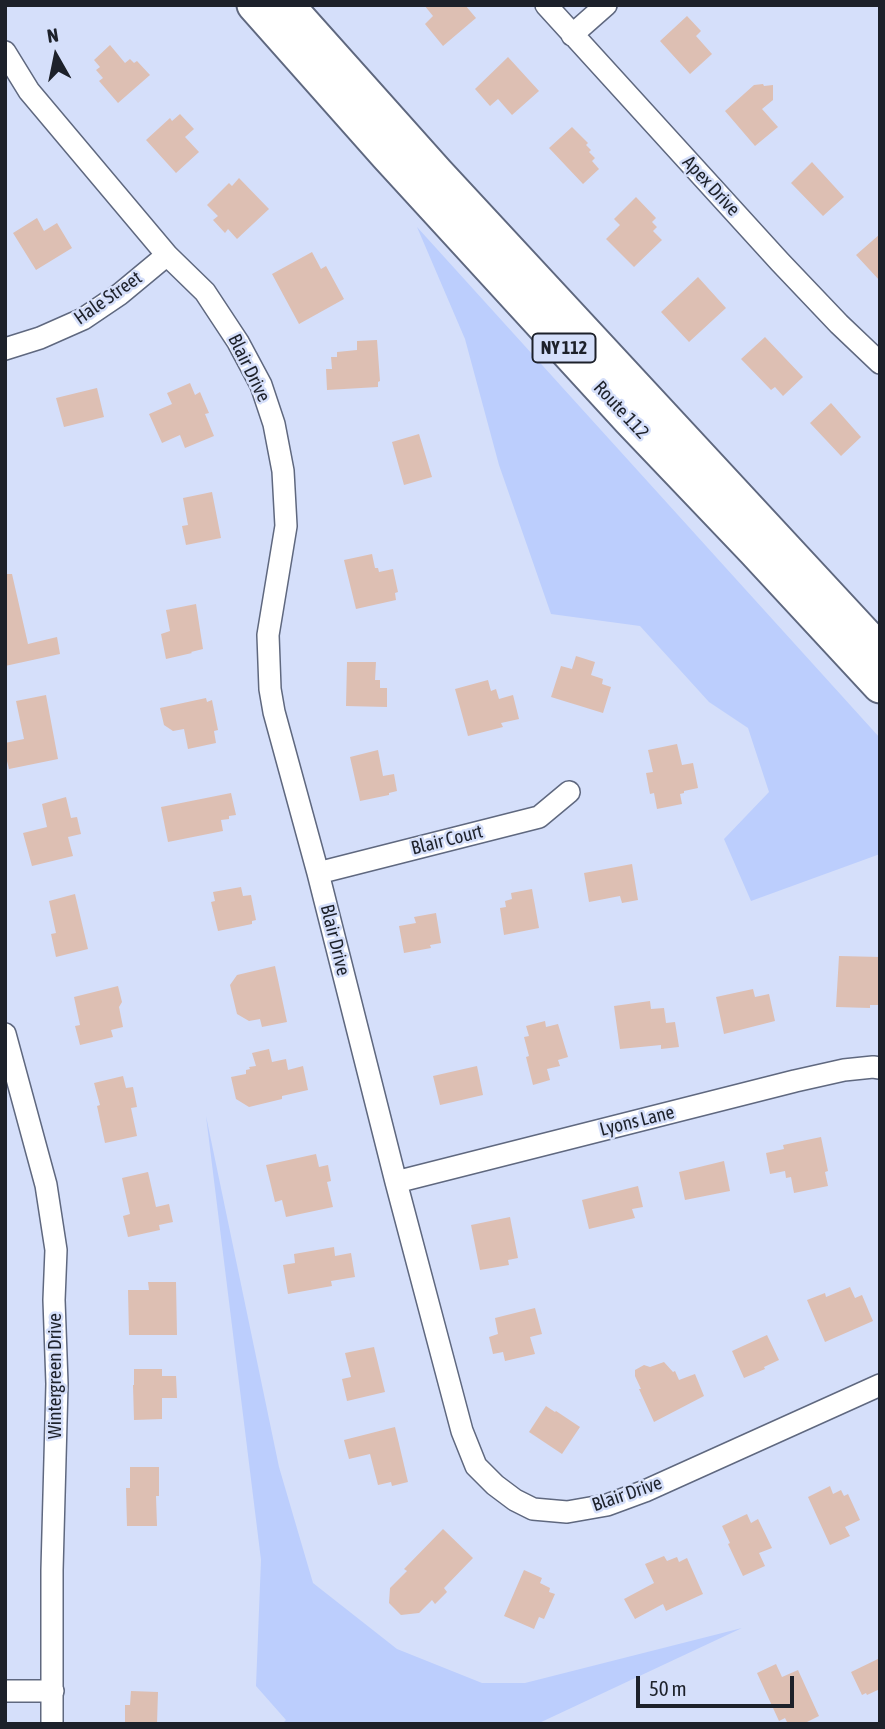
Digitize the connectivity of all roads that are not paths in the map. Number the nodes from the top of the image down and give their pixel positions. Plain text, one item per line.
1 (254, 5) edge
2 (287, 5) edge
3 (546, 5) edge
4 (606, 5) edge
5 (572, 35) junction
6 (5, 52) edge
7 (167, 255) junction
8 (5, 349) edge
9 (880, 363) edge
10 (880, 651) edge
11 (880, 686) edge
12 (569, 792) dead end
13 (318, 873) junction
14 (5, 1034) edge
15 (880, 1068) edge
16 (396, 1182) junction
17 (880, 1385) edge
18 (5, 1691) edge
19 (53, 1691) junction
20 (52, 1724) edge

1 - 11 main road, Route 112 / NY 112
2 - 10 main road, Route 112 / NY 112
3 - 5 street, Apex Drive
4 - 5 street
5 - 9 street, Apex Drive
6 - 7 street, Blair Drive
7 - 8 street, Hale Street
7 - 13 street, Blair Drive
12 - 13 street, Blair Court
13 - 16 street, Blair Drive
14 - 19 street, Wintergreen Drive
15 - 16 street, Lyons Lane
16 - 17 street, Blair Drive
18 - 19 street
19 - 20 street, Wintergreen Drive

